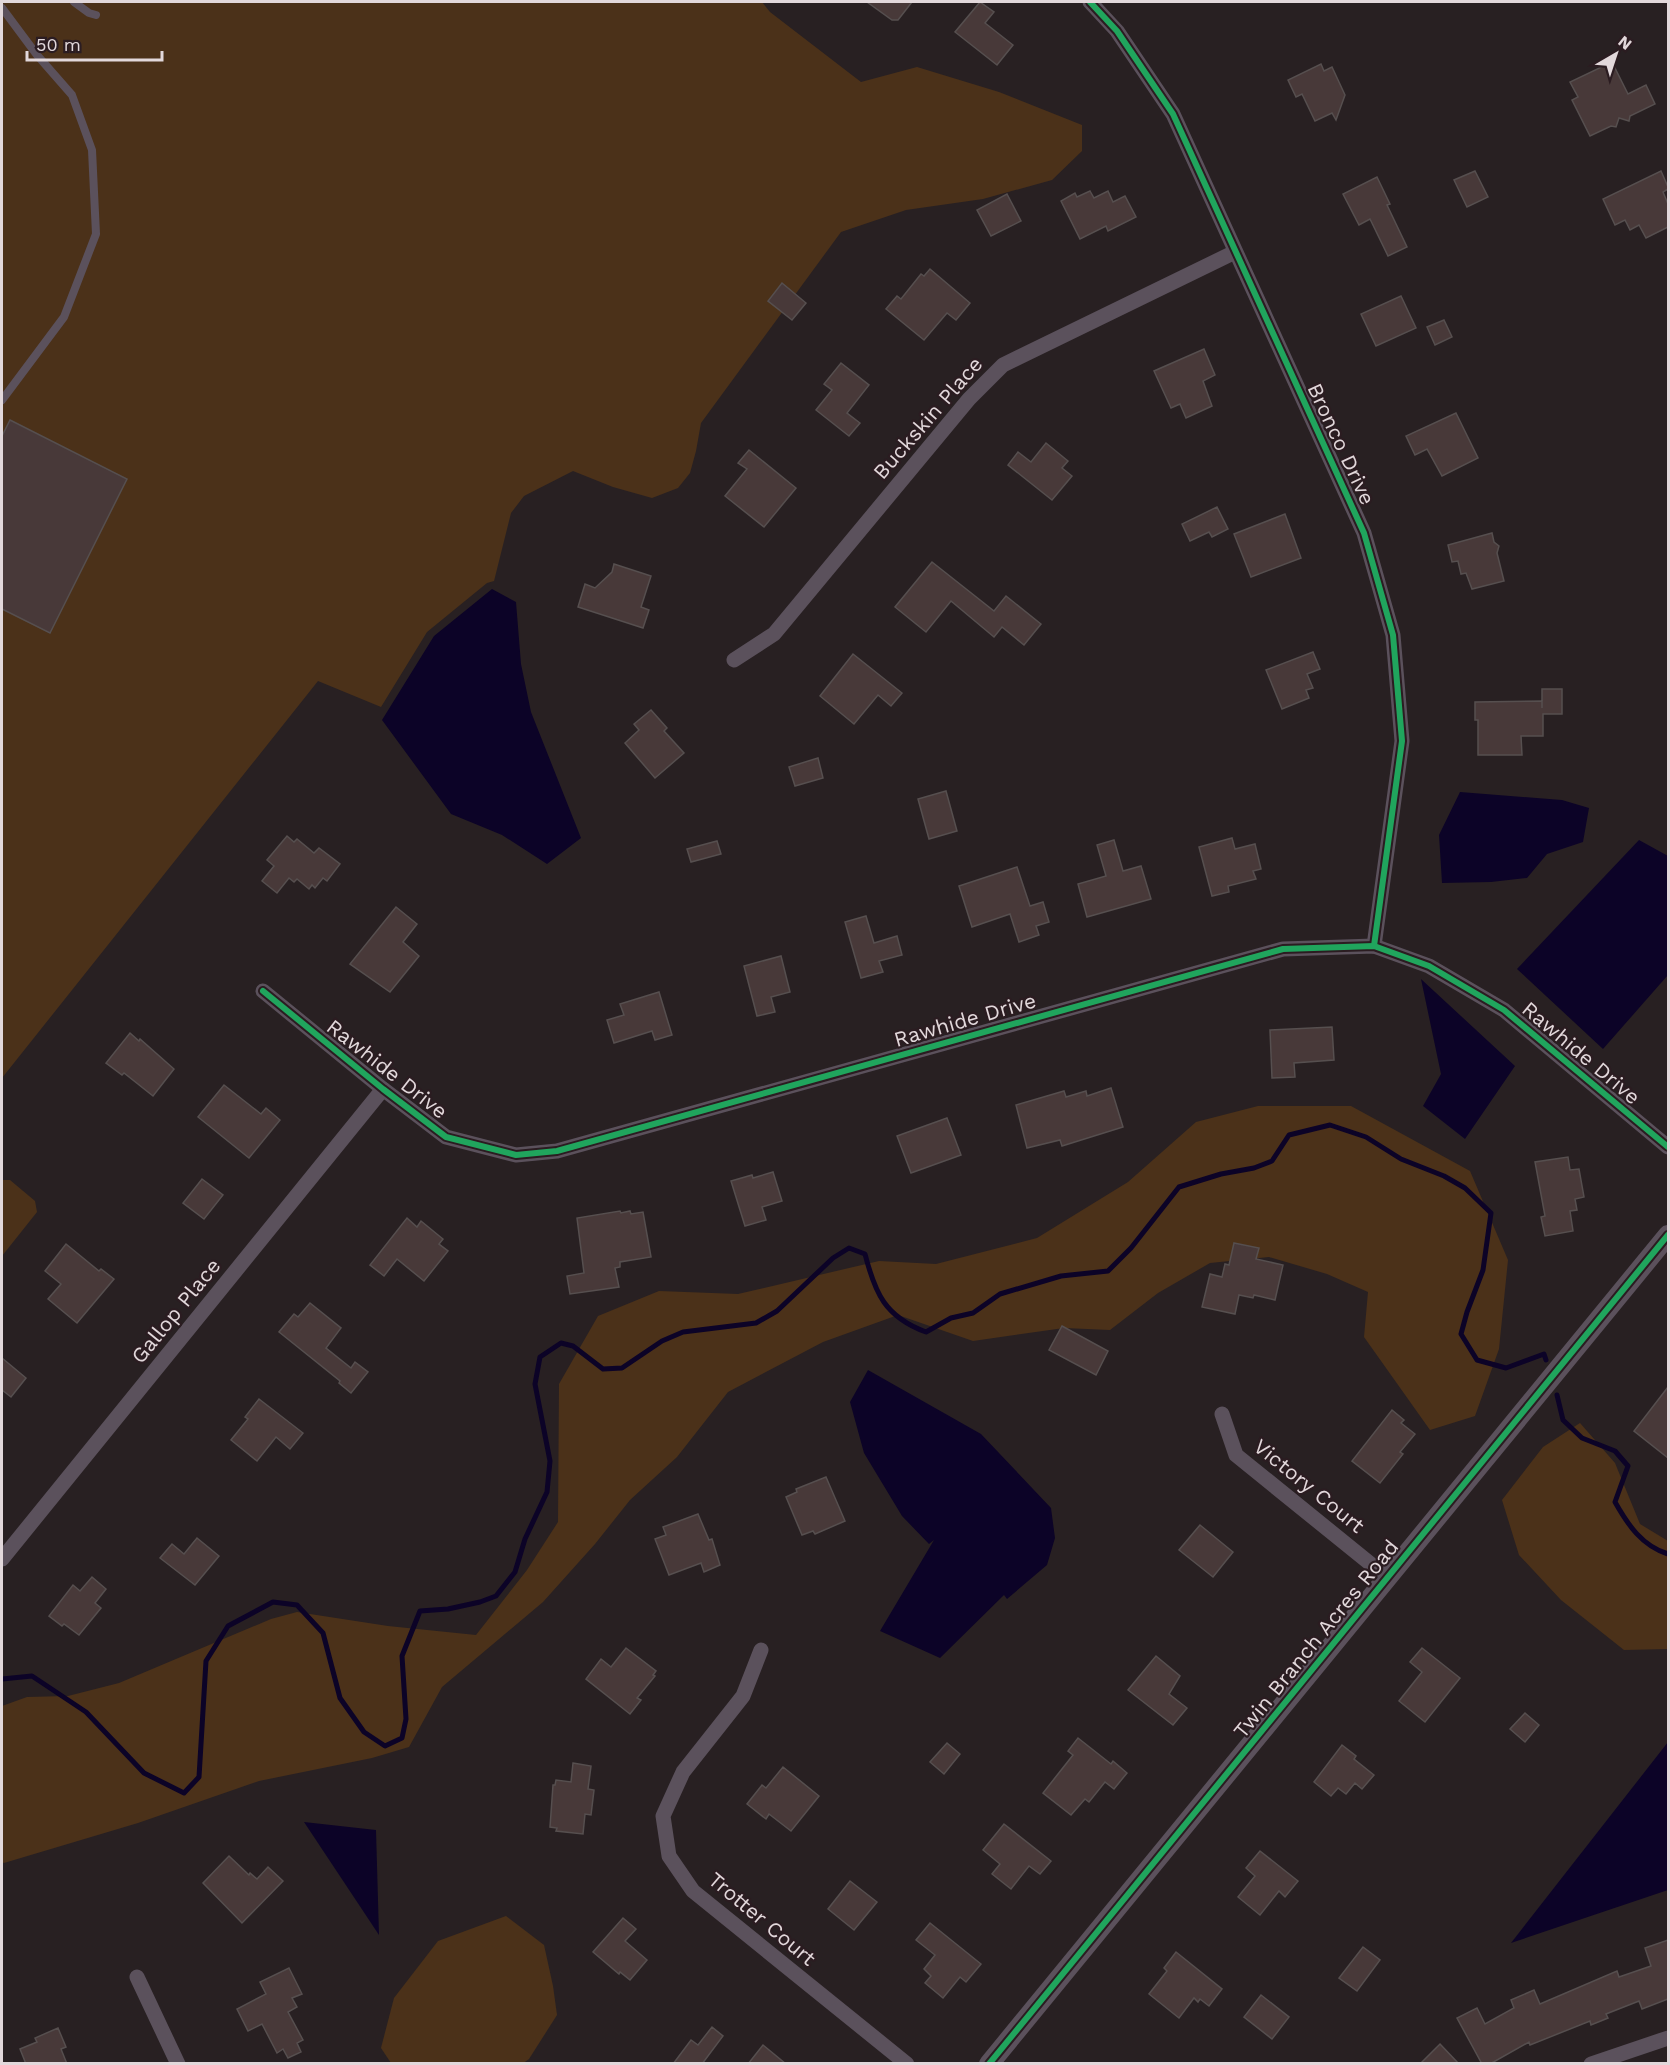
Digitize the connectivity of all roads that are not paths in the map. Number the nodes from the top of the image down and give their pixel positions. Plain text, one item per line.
1 (74, 2) edge
2 (1090, 2) edge
3 (2, 8) edge
4 (96, 15) dead end
5 (1235, 252) junction
6 (2, 400) edge
7 (734, 660) dead end
8 (1374, 946) junction
9 (263, 992) dead end
10 (383, 1089) junction
11 (1668, 1147) edge
12 (1668, 1235) edge
13 (1222, 1414) dead end
14 (2, 1559) edge
15 (1388, 1578) junction
16 (761, 1650) dead end
17 (137, 1977) dead end
18 (1668, 2038) edge
19 (178, 2064) edge
20 (907, 2064) edge
21 (989, 2064) edge
22 (1592, 2064) edge

1 - 4 lane
2 - 5 street, Bronco Drive
3 - 6 lane
5 - 7 street, Buckskin Place
5 - 8 street, Bronco Drive
8 - 10 street, Rawhide Drive
8 - 11 street, Rawhide Drive
9 - 10 street, Rawhide Drive
10 - 14 street, Gallop Place
12 - 15 street, Twin Branch Acres Road
13 - 15 street, Victory Court
15 - 21 street, Twin Branch Acres Road
16 - 20 street, Trotter Court
17 - 19 street
18 - 22 street

